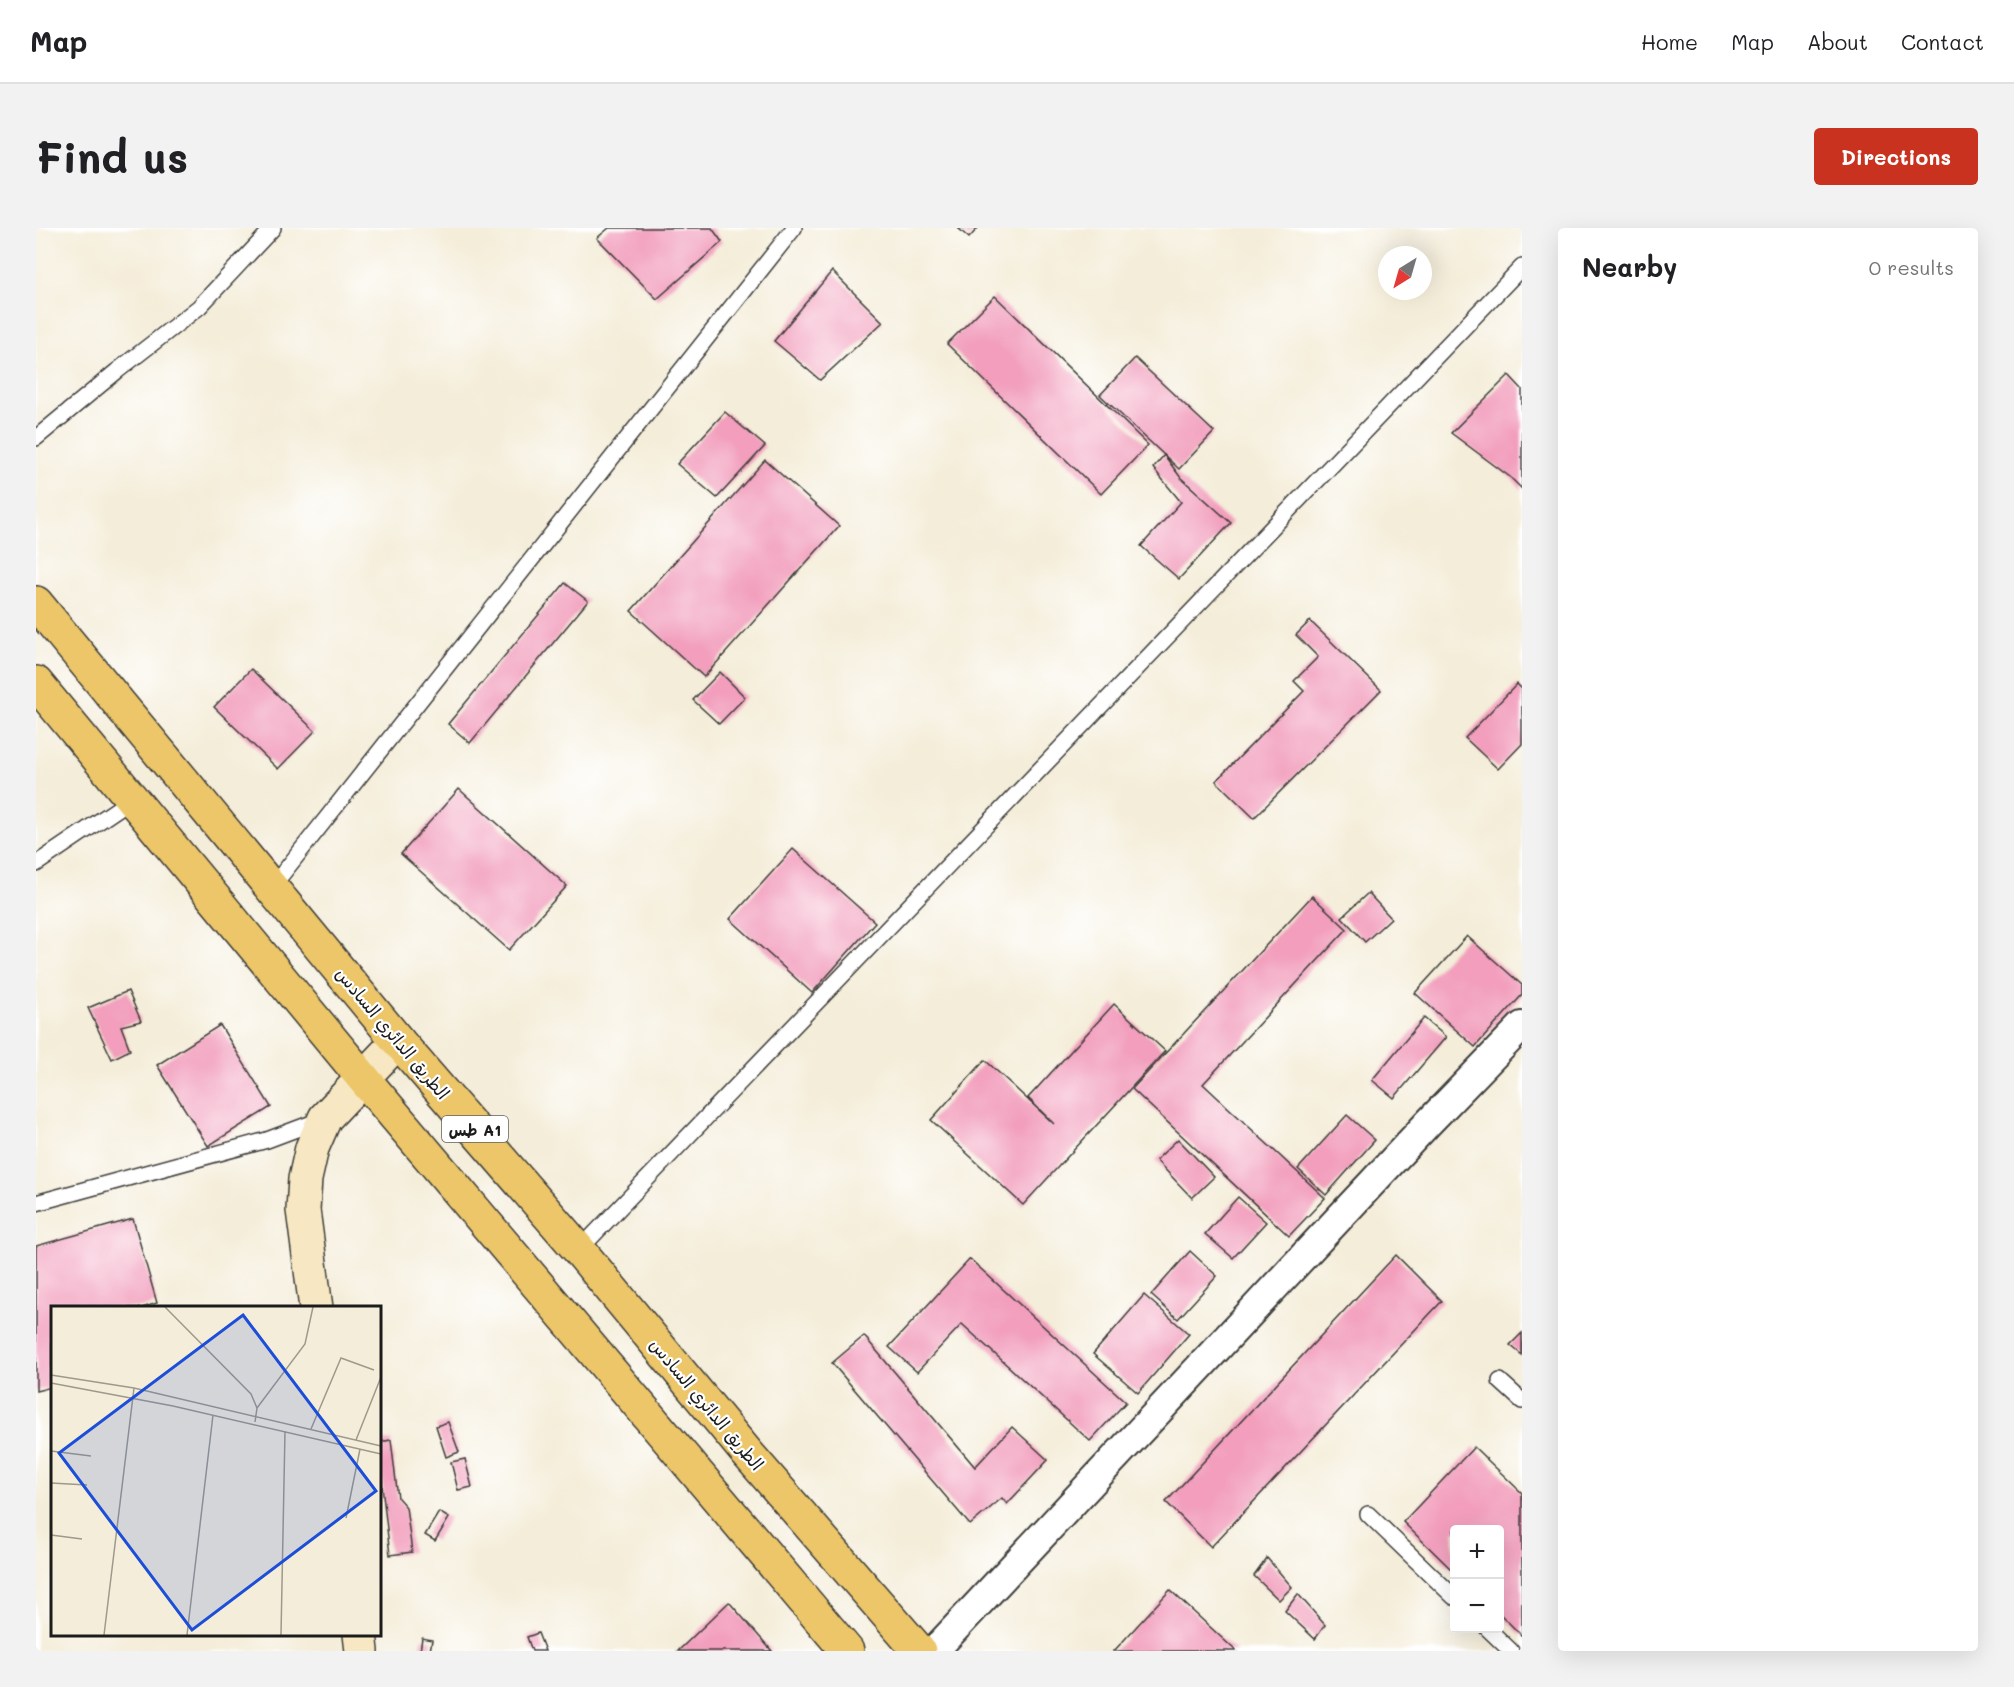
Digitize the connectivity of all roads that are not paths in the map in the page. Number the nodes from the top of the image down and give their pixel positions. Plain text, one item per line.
1 (273, 228) edge
2 (794, 228) edge
3 (1522, 267) edge
4 (36, 438) edge
5 (36, 603) edge
6 (36, 683) edge
7 (132, 800) junction
8 (36, 864) edge
9 (272, 887) junction
10 (1522, 1026) edge
11 (398, 1041) junction
12 (363, 1078) junction
13 (326, 1118) junction
14 (36, 1203) edge
15 (579, 1251) junction
16 (316, 1306) edge
17 (1500, 1381) dead end
18 (1522, 1401) edge
19 (1368, 1514) dead end
20 (1450, 1592) edge
21 (1491, 1633) edge
22 (360, 1636) edge
23 (362, 1651) edge
24 (847, 1651) edge
25 (919, 1651) edge
26 (934, 1651) edge
27 (1511, 1651) edge

1 - 4 lane
2 - 9 lane
3 - 15 lane
5 - 9 highway, الطريق الدائري السادس / طس A1
6 - 7 highway, طس A1
7 - 8 lane
7 - 12 highway, طس A1
9 - 11 highway, الطريق الدائري السادس / طس A1
10 - 26 street
11 - 12 main road
11 - 15 highway, الطريق الدائري السادس / طس A1
12 - 13 main road
12 - 24 highway, طس A1
13 - 14 lane
13 - 16 main road
15 - 25 highway, الطريق الدائري السادس / طس A1
17 - 18 lane
19 - 20 lane
21 - 27 lane
22 - 23 main road

